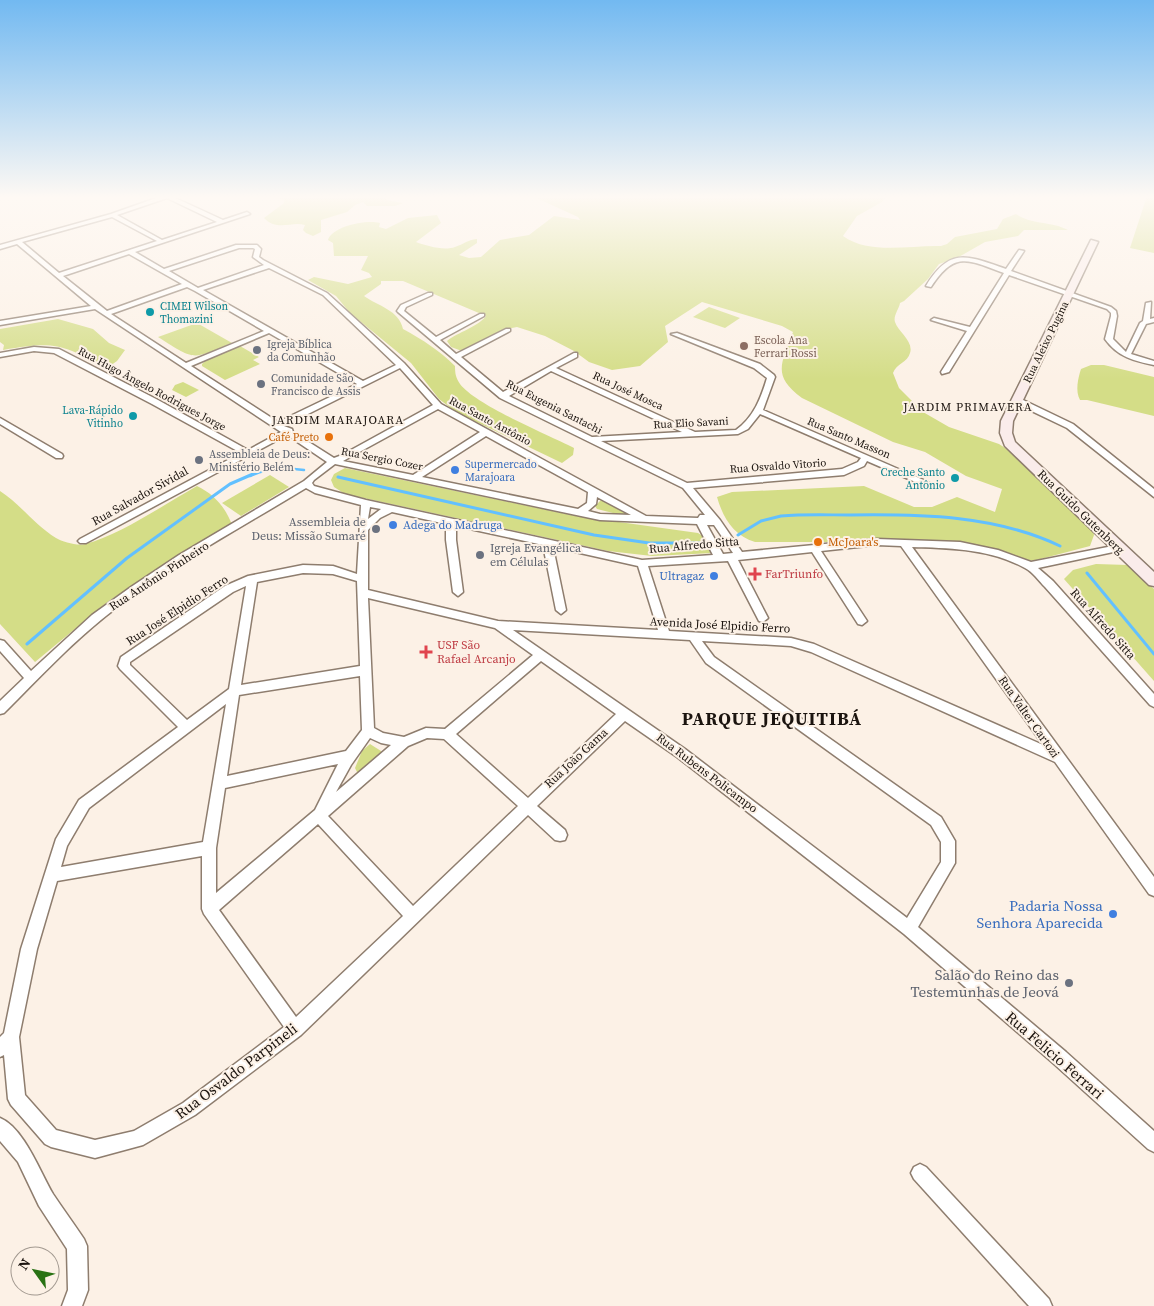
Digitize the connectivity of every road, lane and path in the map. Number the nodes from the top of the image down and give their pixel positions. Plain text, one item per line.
1 (36, 257) edge
2 (115, 257) edge
3 (139, 257) edge
4 (207, 257) edge
5 (256, 257) edge
6 (1017, 257) edge
7 (1087, 257) edge
8 (268, 266) junction
9 (163, 271) junction
10 (1008, 273) junction
11 (59, 276) junction
12 (186, 285) junction
13 (928, 286) dead end
14 (197, 290) junction
15 (430, 294) dead end
16 (1069, 295) junction
17 (1149, 303) dead end
18 (96, 307) junction
19 (108, 313) junction
20 (482, 315) dead end
21 (934, 320) dead end
22 (1150, 320) edge
23 (1, 322) edge
24 (508, 330) dead end
25 (972, 330) junction
26 (269, 331) junction
27 (675, 334) dead end
28 (435, 340) junction
29 (0, 355) edge
30 (574, 355) dead end
31 (456, 357) junction
32 (1129, 357) junction
33 (1154, 363) edge
34 (187, 365) junction
35 (401, 365) junction
36 (552, 369) junction
37 (1154, 371) edge
38 (945, 372) dead end
39 (362, 383) junction
40 (503, 396) junction
41 (1018, 401) junction
42 (438, 406) junction
43 (759, 412) junction
44 (0, 420) edge
45 (279, 425) junction
46 (289, 431) junction
47 (486, 432) junction
48 (694, 434) junction
49 (591, 439) junction
50 (1009, 443) joint
51 (246, 452) junction
52 (59, 456) dead end
53 (866, 458) junction
54 (332, 461) junction
55 (416, 477) junction
56 (308, 483) junction
57 (930, 485) dead end
58 (686, 486) junction
59 (594, 490) junction
60 (1154, 494) edge
61 (366, 504) junction
62 (389, 508) junction
63 (705, 510) junction
64 (580, 513) junction
65 (647, 520) junction
66 (451, 522) junction
67 (701, 522) junction
68 (718, 522) junction
69 (363, 530) junction
70 (83, 541) dead end
71 (547, 542) junction
72 (905, 544) junction
73 (814, 548) junction
74 (1118, 548) junction
75 (730, 557) junction
76 (642, 563) junction
77 (1030, 566) junction
78 (362, 578) junction
79 (252, 579) junction
80 (1154, 581) edge
81 (458, 592) dead end
82 (363, 594) junction
83 (561, 610) dead end
84 (763, 618) dead end
85 (862, 621) dead end
86 (498, 625) junction
87 (665, 636) junction
88 (694, 638) junction
89 (0, 644) edge
90 (541, 655) junction
91 (366, 670) junction
92 (31, 678) junction
93 (234, 691) junction
94 (1154, 702) edge
95 (0, 709) edge
96 (625, 713) junction
97 (185, 726) junction
98 (368, 731) junction
99 (447, 734) junction
100 (404, 742) junction
101 (348, 756) junction
102 (1057, 757) junction
103 (219, 783) junction
104 (527, 804) junction
105 (319, 816) junction
106 (560, 835) dead end
107 (209, 848) junction
108 (53, 875) junction
109 (1154, 889) edge
110 (209, 910) junction
111 (412, 915) junction
112 (909, 929) junction
113 (295, 1028) junction
114 (5, 1043) edge
115 (0, 1127) edge
116 (1154, 1143) edge
117 (920, 1173) dead end
118 (72, 1306) edge
119 (1042, 1306) edge

1 - 11 street, Rua Sergio Cozer
2 - 11 street
3 - 9 street
4 - 9 street
5 - 8 street
6 - 10 street
7 - 16 street, Rua Aleixo Pugina
8 - 14 street
8 - 35 street, Rua Santo Antônio
9 - 12 street
10 - 13 street
10 - 16 street
10 - 25 street
11 - 18 street, Rua Sergio Cozer
12 - 14 street
12 - 19 street
14 - 26 street
15 - 28 street, Rua Eugenia Santachi
16 - 32 street
16 - 41 street, Rua Aleixo Pugina
17 - 22 street
18 - 19 street, Rua Sergio Cozer
18 - 23 street
19 - 34 street, Rua Sergio Cozer
20 - 28 street
21 - 25 street
22 - 32 street
24 - 31 street
25 - 38 street
26 - 34 street
26 - 39 street
27 - 43 street, Rua Elio Savani
28 - 31 street, Rua Eugenia Santachi
29 - 51 street, Rua Hugo Ângelo Rodrigues Jorge
30 - 36 street
31 - 40 street, Rua Eugenia Santachi
32 - 33 street
32 - 37 street
34 - 45 street, Rua Sergio Cozer
35 - 39 street
35 - 42 street, Rua Santo Antônio
36 - 40 street
36 - 48 street, Rua José Mosca
39 - 45 street
40 - 49 street, Rua Eugenia Santachi
41 - 50 street, Rua Aleixo Pugina
41 - 60 street
42 - 47 street, Rua Santo Antônio
42 - 54 street, Rua Antônio Pinheiro
43 - 48 street, Rua Elio Savani
43 - 53 street, Rua Santo Masson
44 - 52 street
45 - 46 street, Rua Sergio Cozer
46 - 51 street, Rua Salvador Sividal
46 - 54 street, Rua Sergio Cozer
47 - 55 street
47 - 59 street, Rua Santo Antônio
48 - 49 street, Rua Elio Savani
49 - 58 street, Rua Eugenia Santachi
50 - 74 street, Rua Guido Gutenberg
51 - 70 street, Rua Salvador Sividal
53 - 57 street, Rua Santo Masson
53 - 58 street, Rua Osvaldo Vitorio
54 - 55 street, Rua Sergio Cozer
54 - 56 street, Rua Antônio Pinheiro
55 - 64 street, Rua Sergio Cozer
56 - 61 street, Rua Alfredo Sitta
56 - 92 street, Rua Antônio Pinheiro
58 - 63 street, Rua Eugenia Santachi
59 - 64 street
59 - 65 street, Rua Santo Antônio
61 - 62 street, Rua Alfredo Sitta
61 - 69 street
62 - 66 street, Rua Alfredo Sitta
62 - 69 street
63 - 67 street
63 - 68 street, Rua Eugenia Santachi
64 - 65 street, Rua Sergio Cozer
65 - 67 street, Rua Sergio Cozer
66 - 71 street, Rua Alfredo Sitta
66 - 81 street
67 - 68 street, Rua Sergio Cozer
67 - 75 street
68 - 75 street, Rua Eugenia Santachi
69 - 78 street
71 - 76 street, Rua Alfredo Sitta
71 - 83 street
72 - 73 street, Rua Alfredo Sitta
72 - 77 street, Rua Alfredo Sitta
72 - 102 street, Rua Valter Cartozi
73 - 75 street, Rua Alfredo Sitta
73 - 85 street
74 - 77 street
74 - 80 street, Rua Guido Gutenberg
75 - 76 street, Rua Alfredo Sitta
75 - 84 street
76 - 87 street
77 - 94 street, Rua Alfredo Sitta
78 - 79 street, Rua José Elpidio Ferro
78 - 82 street
79 - 93 street
79 - 97 street, Rua José Elpidio Ferro
82 - 86 street, Avenida José Elpidio Ferro
82 - 91 street
86 - 87 street, Avenida José Elpidio Ferro
86 - 90 street, Rua Rubens Policampo
87 - 88 street, Avenida José Elpidio Ferro
88 - 102 street, Avenida José Elpidio Ferro
88 - 112 street
89 - 92 street
90 - 96 street, Rua Rubens Policampo
90 - 99 street
91 - 93 street
91 - 98 street
92 - 95 street, Rua Antônio Pinheiro
93 - 97 street, Rua Osvaldo Parpineli
93 - 103 street
96 - 104 street, Rua João Gama
96 - 112 street, Rua Rubens Policampo
97 - 108 street, Rua Osvaldo Parpineli
98 - 100 street
98 - 101 street
99 - 100 street
99 - 104 street
100 - 105 street
101 - 103 street
101 - 105 street
102 - 109 street, Rua Valter Cartozi
103 - 107 street
104 - 106 street
104 - 111 street, Rua Osvaldo Parpineli
105 - 110 street
105 - 111 street
107 - 108 street
107 - 110 street
108 - 114 street, Rua Osvaldo Parpineli
110 - 113 street
111 - 113 street, Rua Osvaldo Parpineli
112 - 116 street, Rua Felicio Ferrari
113 - 114 street, Rua Osvaldo Parpineli
115 - 118 street
117 - 119 street

